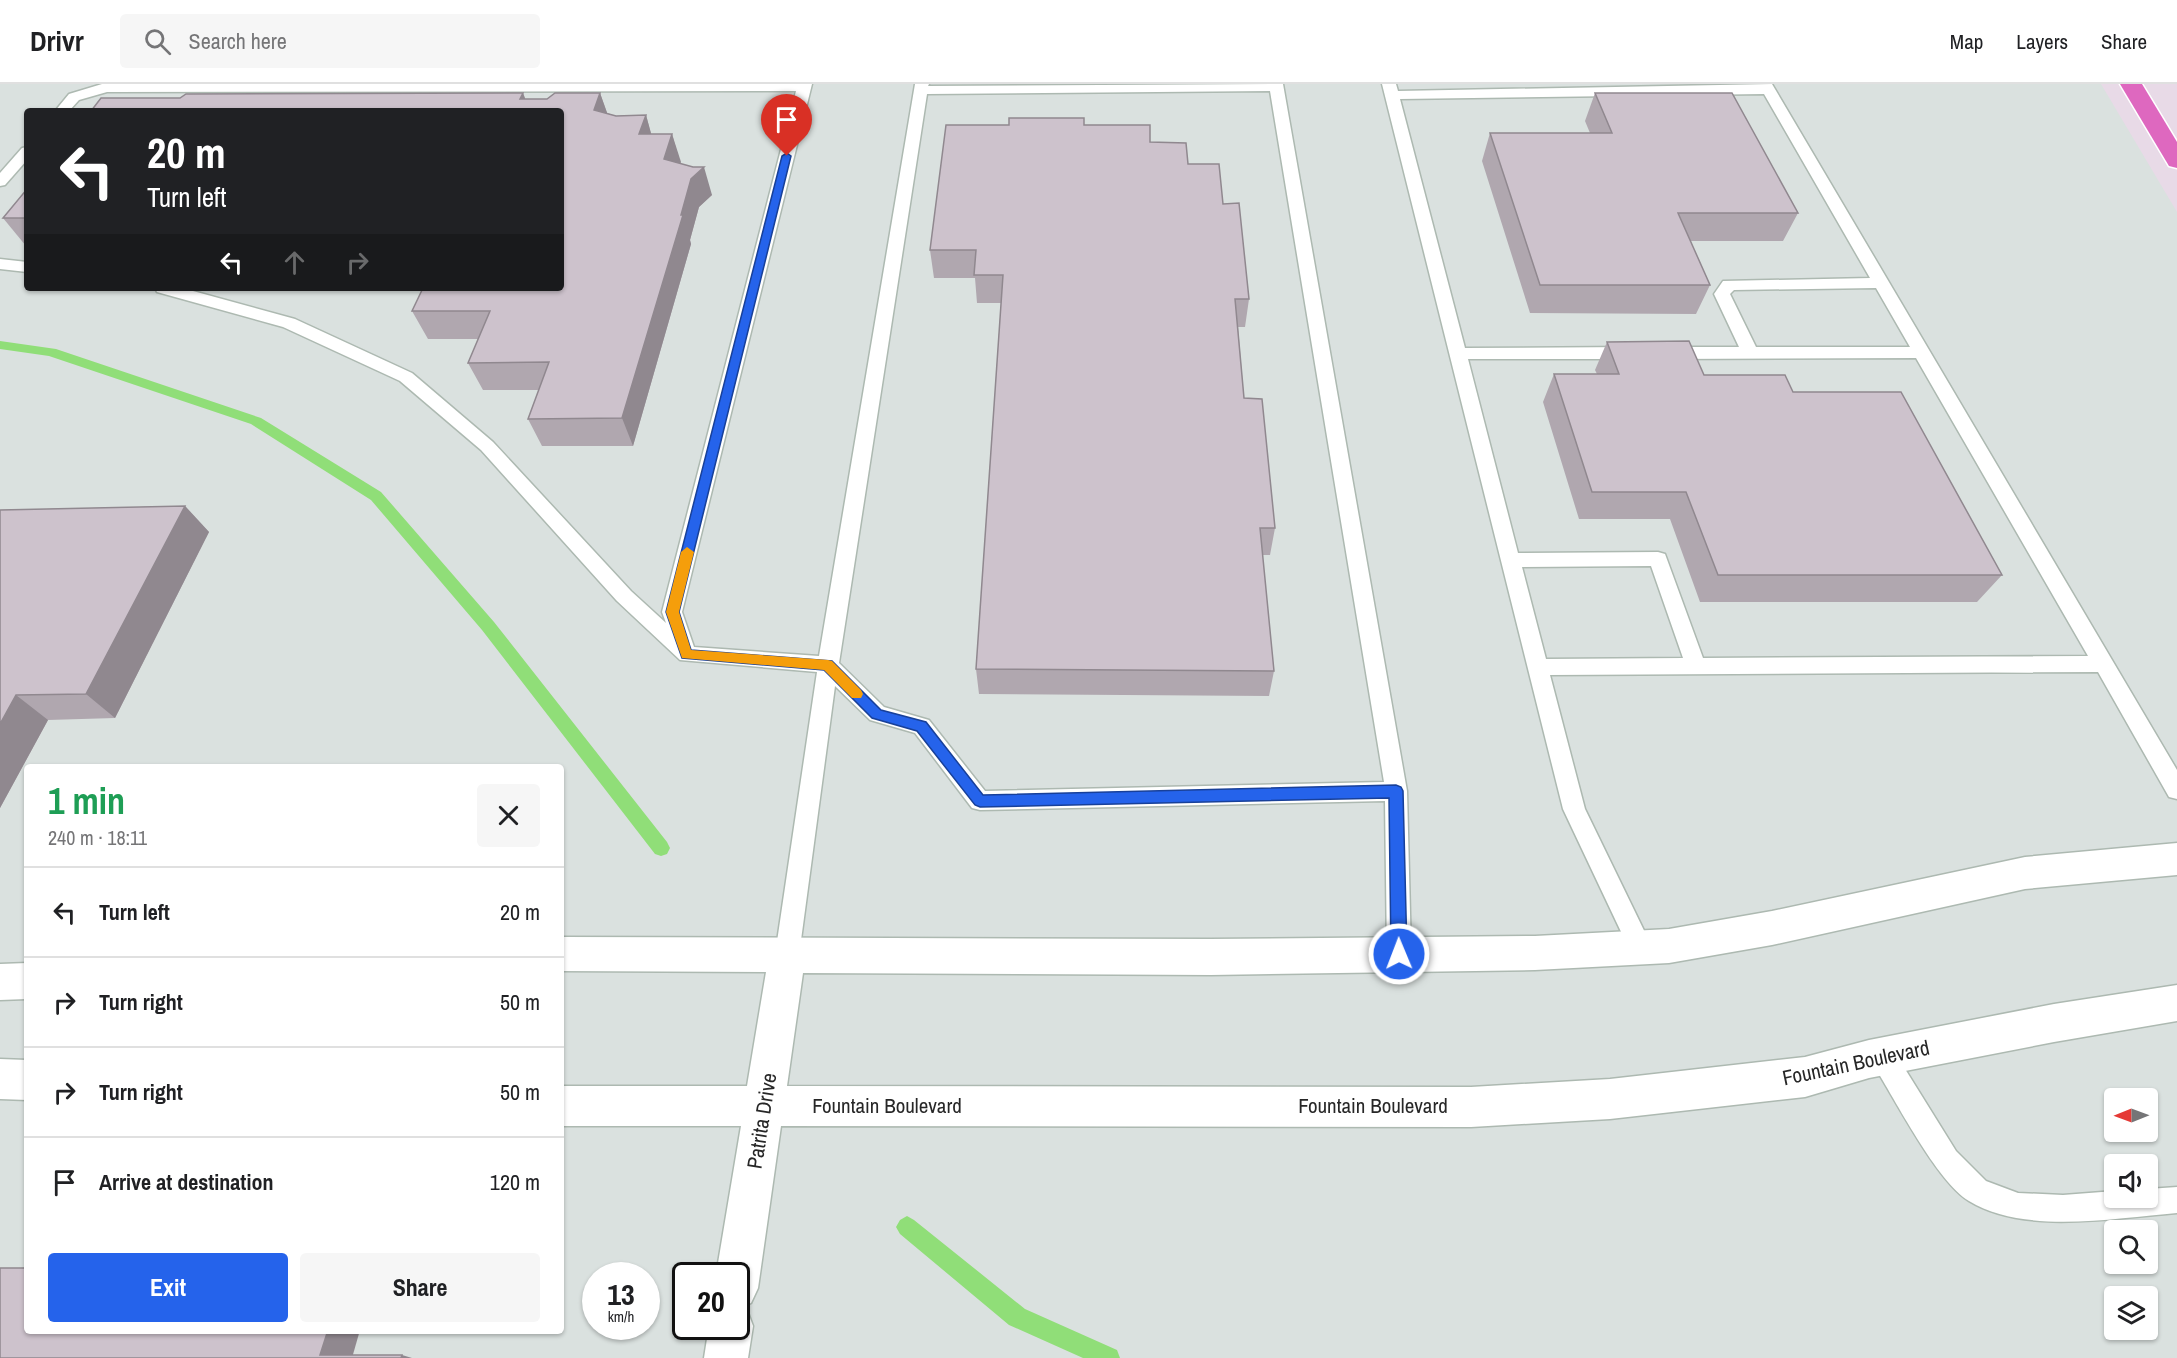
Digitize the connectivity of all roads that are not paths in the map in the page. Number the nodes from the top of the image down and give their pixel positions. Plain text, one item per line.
1 (2131, 84) edge
2 (107, 86) edge
3 (804, 86) edge
4 (1276, 86) edge
5 (922, 87) edge
6 (1766, 87) edge
7 (1390, 90) edge
8 (65, 108) edge
9 (24, 155) edge
10 (2177, 160) edge
11 (0, 183) edge
12 (0, 264) edge
13 (24, 267) edge
14 (1881, 283) junction
15 (174, 291) edge
16 (1922, 352) junction
17 (1750, 353) junction
18 (1457, 354) junction
19 (1510, 560) junction
20 (687, 654) junction
21 (2104, 664) junction
22 (828, 665) junction
23 (1696, 666) junction
24 (1538, 667) junction
25 (2177, 790) edge
26 (1396, 791) junction
27 (2177, 859) edge
28 (1640, 947) junction
29 (564, 954) edge
30 (1399, 954) junction
31 (787, 955) junction
32 (24, 981) edge
33 (0, 982) edge
34 (2177, 1003) edge
35 (1883, 1057) junction
36 (0, 1079) edge
37 (24, 1080) edge
38 (564, 1106) edge
39 (764, 1106) junction
40 (2177, 1200) edge
41 (740, 1262) edge
42 (729, 1340) edge
43 (726, 1358) edge

1 - 10 main road
2 - 3 lane
2 - 8 lane
3 - 20 lane
4 - 5 lane
4 - 26 lane
5 - 22 lane
6 - 7 lane
6 - 14 lane
7 - 18 lane
9 - 11 lane
12 - 13 lane
14 - 16 lane
14 - 17 lane
15 - 20 lane
16 - 17 lane
16 - 21 lane
17 - 18 lane
18 - 19 lane
19 - 23 lane
19 - 24 lane
20 - 22 lane
21 - 23 lane
21 - 25 lane
22 - 26 lane
22 - 31 lane
23 - 24 lane
24 - 28 lane
26 - 30 lane
27 - 28 street
28 - 30 street
29 - 31 street
30 - 31 street
31 - 39 street, Patrita Drive
32 - 33 street
34 - 35 street, Fountain Boulevard
35 - 39 street, Fountain Boulevard
35 - 40 lane
36 - 37 street
38 - 39 street, Fountain Boulevard
39 - 41 street, Patrita Drive
42 - 43 street

